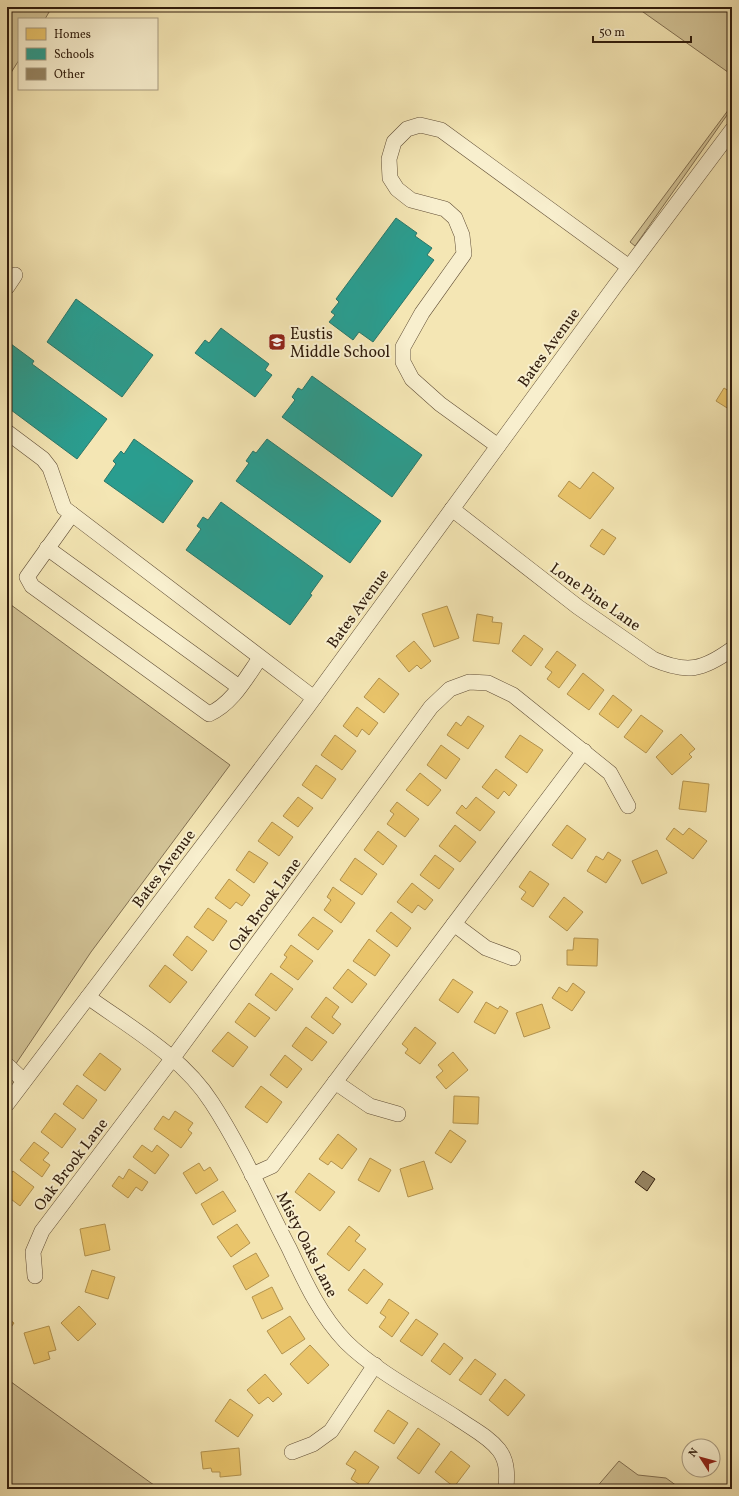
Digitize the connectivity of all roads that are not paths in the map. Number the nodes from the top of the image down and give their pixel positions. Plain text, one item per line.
1 (732, 130) edge
2 (629, 267) junction
3 (7, 432) edge
4 (498, 446) junction
5 (452, 509) junction
6 (72, 514) junction
7 (47, 548) junction
8 (732, 648) edge
9 (260, 658) junction
10 (239, 687) junction
11 (314, 698) junction
12 (584, 751) junction
13 (628, 806) dead end
14 (454, 924) junction
15 (513, 958) dead end
16 (88, 997) junction
17 (172, 1059) junction
18 (7, 1065) edge
19 (24, 1081) junction
20 (335, 1082) junction
21 (7, 1104) edge
22 (398, 1114) dead end
23 (252, 1175) junction
24 (35, 1276) dead end
25 (375, 1365) junction
26 (292, 1452) dead end
27 (506, 1489) edge

1 - 2 street, Bates Avenue
2 - 4 street, Bates Avenue
2 - 4 street
3 - 6 street
4 - 5 street, Bates Avenue
5 - 8 street, Lone Pine Lane
5 - 11 street, Bates Avenue
6 - 7 street
6 - 9 street
7 - 10 street
7 - 10 street
9 - 10 street
9 - 11 street
11 - 16 street, Bates Avenue
12 - 13 street, Oak Brook Lane
12 - 14 street
12 - 17 street, Oak Brook Lane
14 - 15 street
14 - 20 street
16 - 17 street, Misty Oaks Lane
16 - 19 street, Bates Avenue
17 - 23 street, Misty Oaks Lane
17 - 24 street, Oak Brook Lane
18 - 19 street
19 - 21 street, Bates Avenue
20 - 22 street
20 - 23 street
23 - 25 street, Misty Oaks Lane
25 - 26 street
25 - 27 street, Misty Oaks Lane

